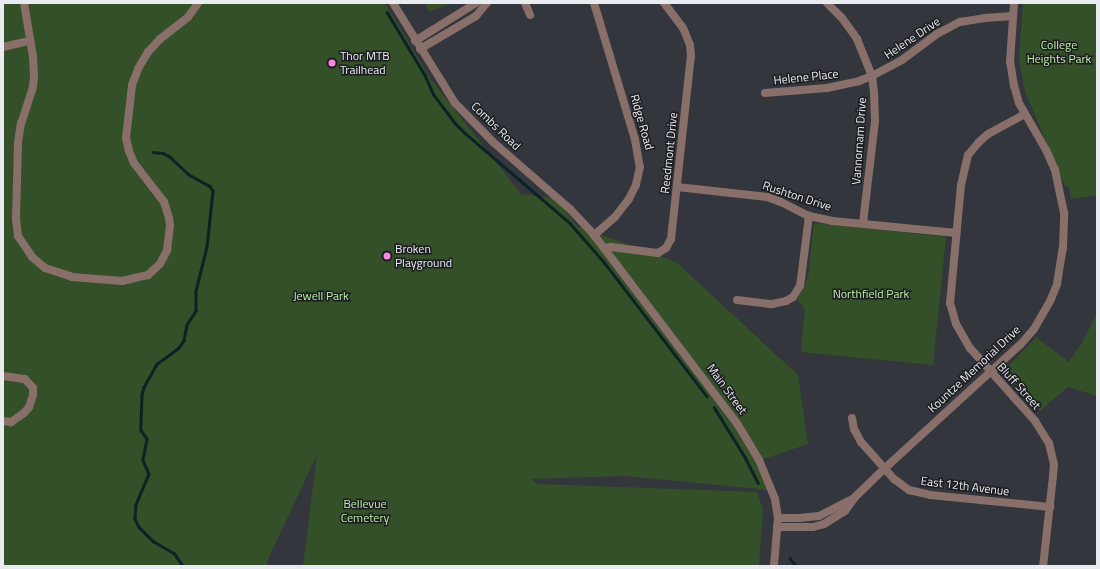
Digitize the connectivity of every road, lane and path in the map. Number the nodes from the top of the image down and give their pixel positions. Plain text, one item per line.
1 (24, 3) edge
2 (198, 3) edge
3 (393, 3) edge
4 (476, 3) edge
5 (486, 3) edge
6 (525, 3) edge
7 (594, 3) edge
8 (664, 3) edge
9 (827, 3) edge
10 (1014, 3) edge
11 (530, 15) dead end
12 (1013, 16) junction
13 (30, 41) junction
14 (415, 41) junction
15 (3, 47) edge
16 (420, 49) junction
17 (872, 76) junction
18 (765, 93) dead end
19 (1025, 114) junction
20 (678, 187) junction
21 (809, 216) junction
22 (863, 223) junction
23 (956, 233) junction
24 (594, 235) junction
25 (604, 248) junction
26 (737, 300) dead end
27 (991, 372) junction
28 (3, 376) edge
29 (852, 418) dead end
30 (3, 421) edge
31 (884, 469) junction
32 (855, 497) junction
33 (1050, 507) junction
34 (778, 518) junction
35 (777, 527) junction
36 (774, 566) edge
37 (1043, 566) edge

1 - 13 street
2 - 13 street
3 - 14 street, Combs Road
4 - 14 street
5 - 16 street
6 - 11 street
7 - 24 street, Ridge Road
8 - 20 street, Reedmont Drive
9 - 17 street, Vannornam Drive
10 - 12 street, Kountze Memorial Drive
12 - 17 street, Helene Drive
12 - 19 street, Kountze Memorial Drive
13 - 15 street
14 - 16 street, Combs Road
16 - 24 street, Combs Road
17 - 18 street, Helene Place
17 - 22 street, Vannornam Drive
19 - 23 street, Bluff Street
19 - 27 street, Kountze Memorial Drive
20 - 21 street, Rushton Drive
20 - 25 street, Reedmont Drive
21 - 22 street, Rushton Drive
21 - 26 street
22 - 23 street, Rushton Drive
23 - 27 street, Bluff Street
24 - 25 street, Combs Road
25 - 34 street, Main Street
27 - 31 street, Kountze Memorial Drive
27 - 33 street, Bluff Street
28 - 30 street
29 - 31 street, East 12th Avenue
31 - 32 street, Kountze Memorial Drive
31 - 33 street, East 12th Avenue
32 - 34 street
32 - 35 street
33 - 37 street, Bluff Street
34 - 35 street, Main Street
35 - 36 street, Main Street

